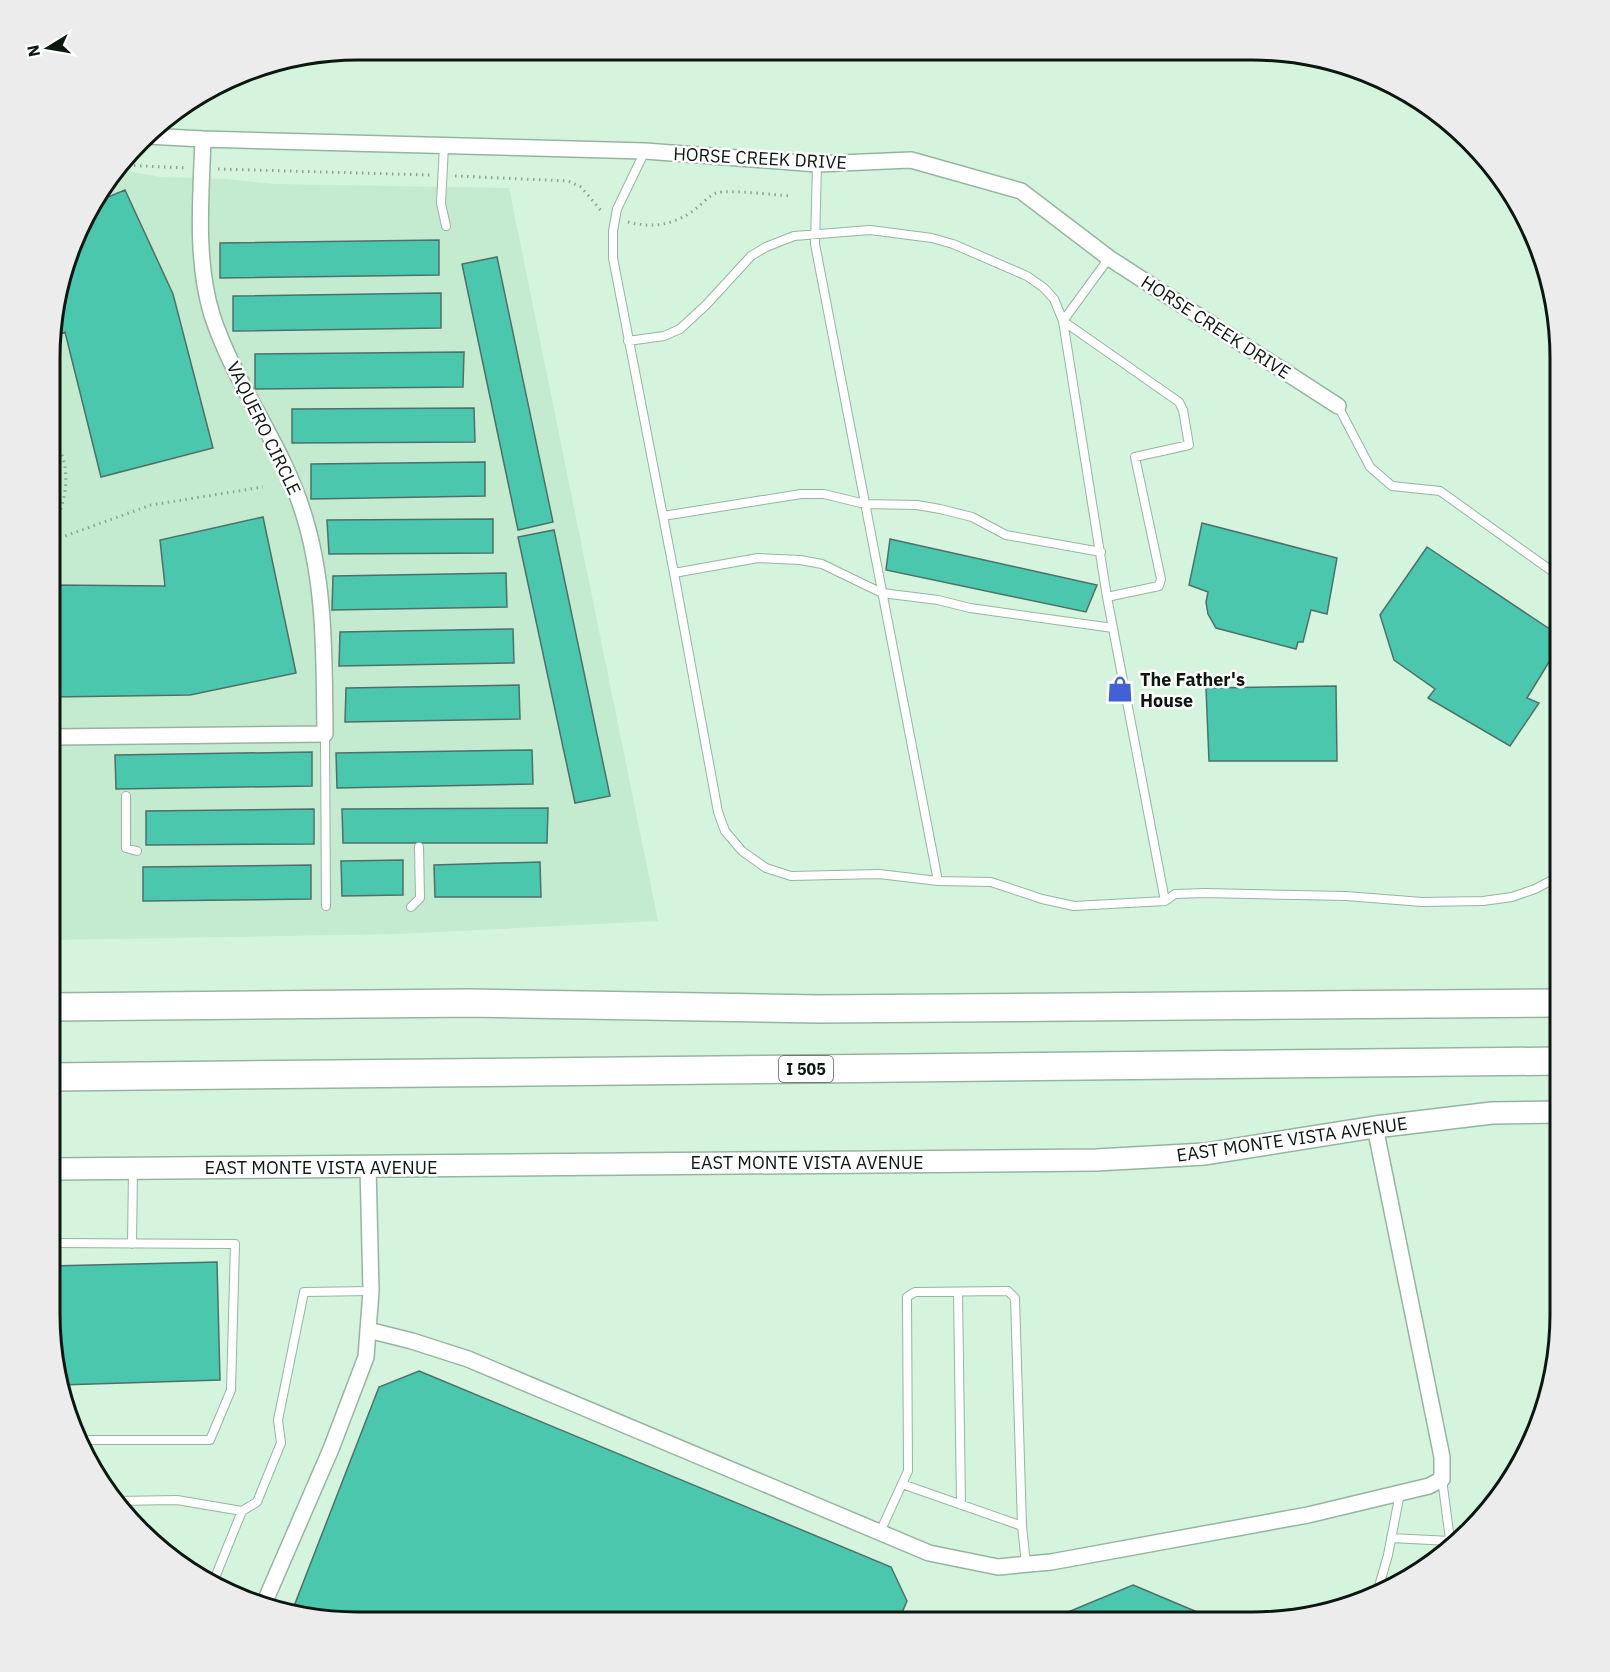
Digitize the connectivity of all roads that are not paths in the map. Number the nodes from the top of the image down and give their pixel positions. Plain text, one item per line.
1 (159, 137) edge
2 (203, 139) junction
3 (444, 146) junction
4 (645, 151) junction
5 (817, 164) junction
6 (446, 226) dead end
7 (815, 236) junction
8 (1109, 258) junction
9 (1063, 321) junction
10 (628, 341) junction
11 (1338, 406) joint
12 (865, 504) junction
13 (663, 516) junction
14 (1101, 552) junction
15 (1550, 570) edge
16 (675, 573) junction
17 (882, 593) junction
18 (1107, 597) junction
19 (1113, 628) junction
20 (325, 734) junction
21 (60, 737) edge
22 (126, 796) dead end
23 (419, 847) dead end
24 (137, 850) dead end
25 (938, 881) junction
26 (1550, 881) edge
27 (1165, 901) junction
28 (326, 906) dead end
29 (411, 907) dead end
30 (1550, 1003) edge
31 (60, 1007) edge
32 (1550, 1061) edge
33 (60, 1077) edge
34 (1550, 1112) edge
35 (1375, 1127) junction
36 (368, 1166) junction
37 (133, 1168) junction
38 (60, 1169) edge
39 (60, 1243) edge
40 (132, 1244) junction
41 (371, 1291) junction
42 (957, 1292) junction
43 (368, 1330) junction
44 (88, 1440) edge
45 (1442, 1479) junction
46 (902, 1484) junction
47 (1400, 1493) junction
48 (127, 1501) edge
49 (961, 1505) junction
50 (242, 1511) junction
51 (1022, 1526) junction
52 (880, 1532) junction
53 (1449, 1537) edge
54 (1391, 1538) junction
55 (1442, 1543) edge
56 (1026, 1564) junction
57 (216, 1576) edge
58 (1380, 1583) edge
59 (267, 1597) edge

1 - 2 street, HORSE CREEK DRIVE
2 - 3 street, HORSE CREEK DRIVE
2 - 20 street, VAQUERO CIRCLE
3 - 4 street, HORSE CREEK DRIVE
3 - 6 lane
4 - 5 street, HORSE CREEK DRIVE
4 - 10 lane
5 - 7 lane
5 - 8 street, HORSE CREEK DRIVE
7 - 9 lane
7 - 10 lane
7 - 12 lane
8 - 9 lane
8 - 11 street, HORSE CREEK DRIVE
9 - 14 lane
9 - 18 lane
10 - 13 lane
11 - 15 lane
12 - 13 lane
12 - 14 lane
12 - 17 lane
13 - 16 lane
14 - 18 lane
16 - 17 lane
16 - 25 lane
17 - 19 lane
17 - 25 lane
18 - 19 lane
19 - 27 lane
20 - 21 street
20 - 28 lane
22 - 24 lane
23 - 29 lane
25 - 27 lane
26 - 27 lane
30 - 31 highway
32 - 33 highway, I 505
34 - 35 street, EAST MONTE VISTA AVENUE
35 - 36 street, EAST MONTE VISTA AVENUE
35 - 45 street
36 - 37 street, EAST MONTE VISTA AVENUE
36 - 41 street
37 - 38 street, EAST MONTE VISTA AVENUE
37 - 40 lane
39 - 40 lane
40 - 44 lane
41 - 43 street
41 - 50 lane
42 - 46 lane
42 - 49 lane
42 - 51 lane
43 - 52 street
43 - 59 street
45 - 47 street
45 - 53 lane
46 - 49 lane
46 - 52 lane
47 - 54 lane
47 - 56 street
48 - 50 lane
49 - 51 lane
50 - 57 lane
51 - 56 lane
52 - 56 street
54 - 55 lane
54 - 58 lane

